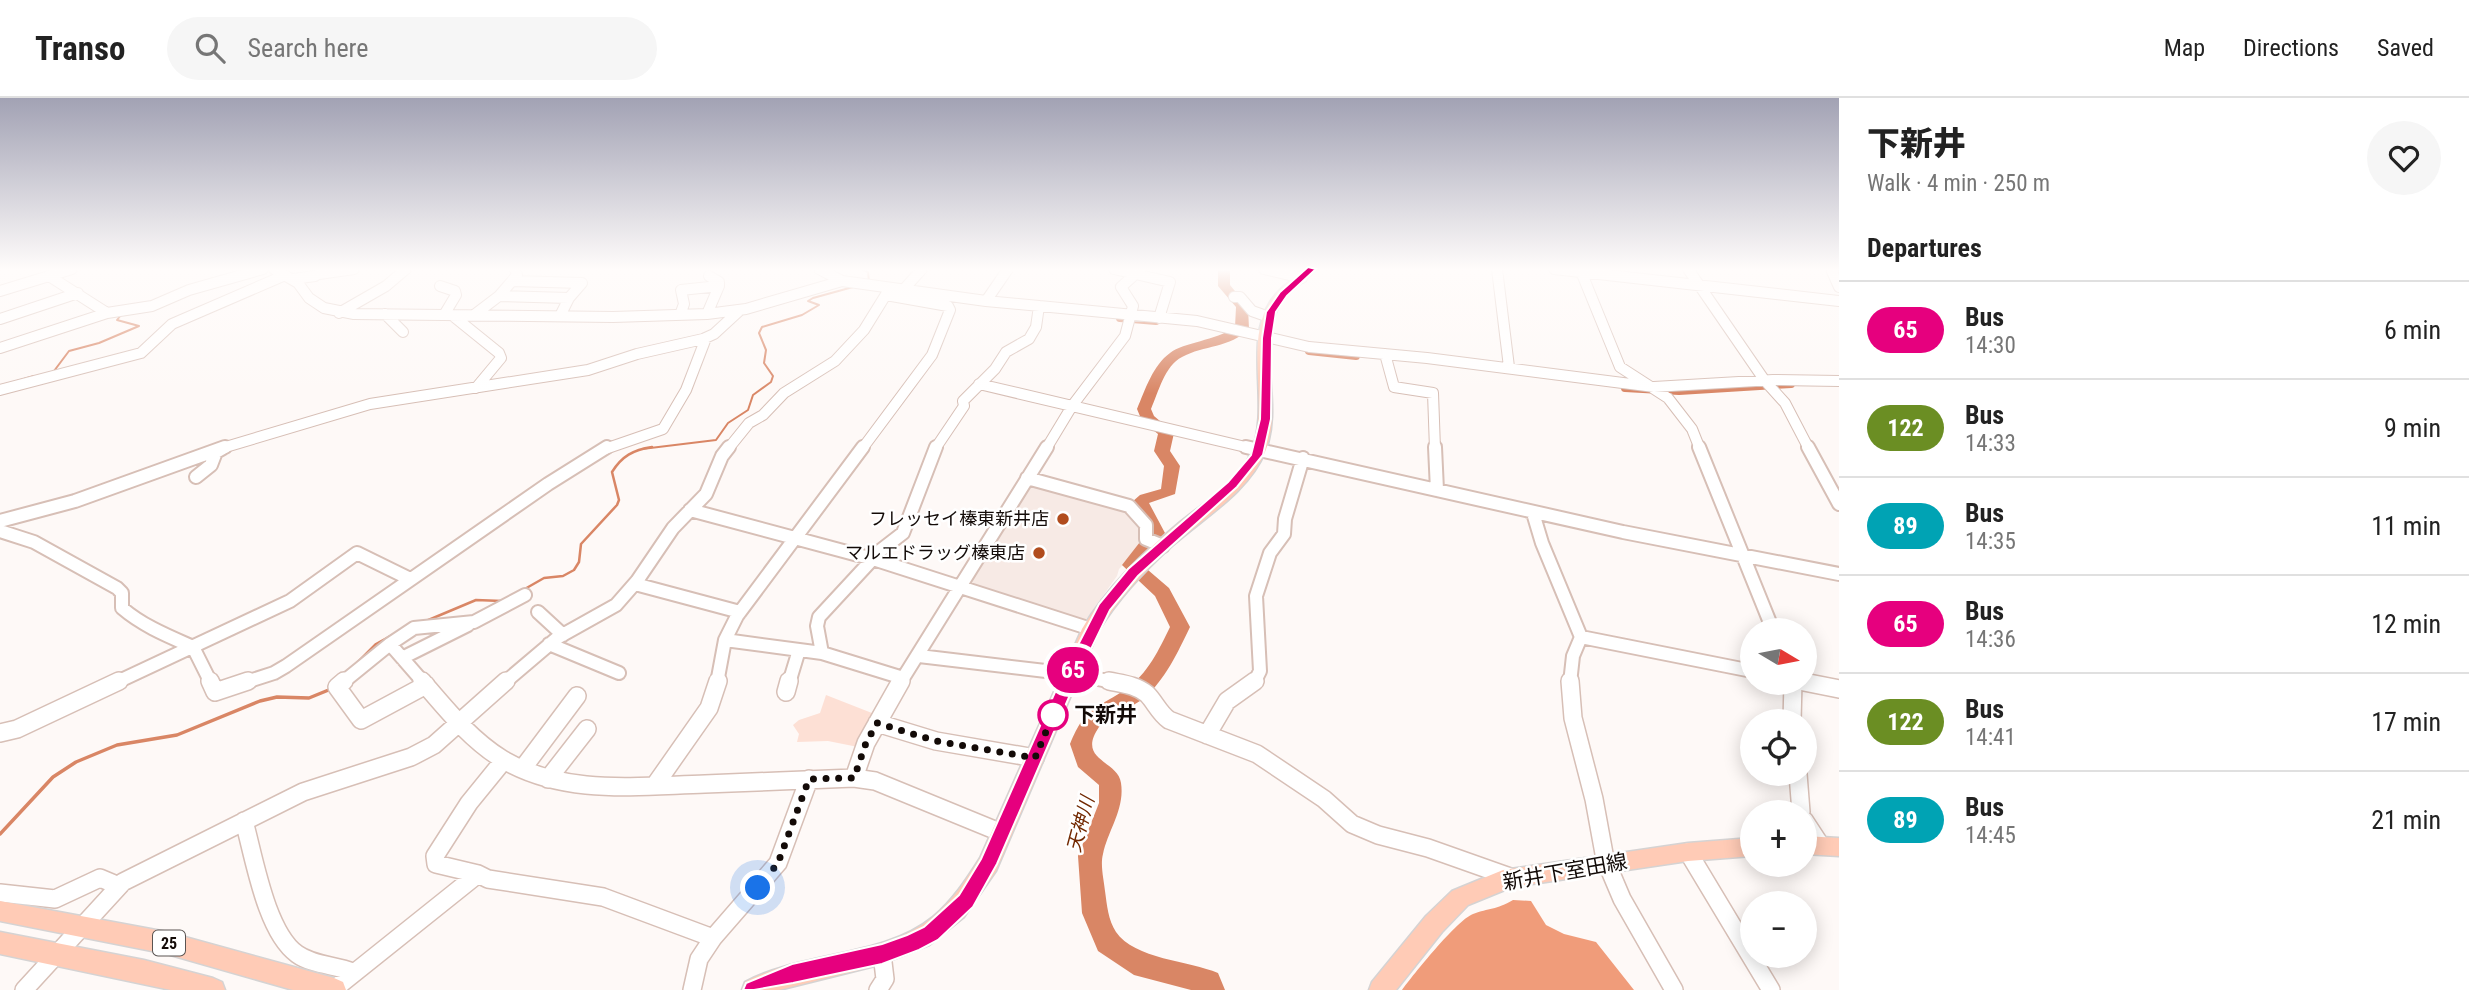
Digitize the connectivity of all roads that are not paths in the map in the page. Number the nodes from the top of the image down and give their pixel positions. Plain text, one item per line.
1 (25, 311) edge
2 (104, 311) edge
3 (122, 311) edge
4 (205, 311) edge
5 (334, 311) edge
6 (343, 311) edge
7 (450, 311) edge
8 (479, 311) edge
9 (563, 311) edge
10 (681, 311) edge
11 (708, 311) edge
12 (738, 311) joint
13 (879, 311) edge
14 (950, 311) edge
15 (1038, 311) edge
16 (1081, 311) edge
17 (1130, 311) edge
18 (1161, 311) edge
19 (1252, 311) edge
20 (1272, 311) edge
21 (1502, 311) edge
22 (1597, 311) edge
23 (1717, 311) edge
24 (107, 313) junction
25 (339, 313) junction
26 (385, 314) junction
27 (680, 314) junction
28 (707, 314) junction
29 (448, 315) junction
30 (474, 315) junction
31 (561, 316) junction
32 (1129, 316) junction
33 (1269, 317) junction
34 (1159, 318) junction
35 (0, 319) edge
36 (1243, 331) joint
37 (403, 332) dead end
38 (706, 338) junction
39 (1267, 338) junction
40 (0, 348) edge
41 (1386, 357) junction
42 (1509, 367) junction
43 (1765, 381) junction
44 (1839, 381) edge
45 (979, 384) junction
46 (1654, 387) junction
47 (476, 388) junction
48 (0, 390) edge
49 (1072, 406) junction
50 (223, 448) junction
51 (1260, 448) junction
52 (1303, 458) junction
53 (1823, 472) junction
54 (1839, 475) edge
55 (196, 477) dead end
56 (1027, 478) junction
57 (1437, 490) junction
58 (1839, 504) edge
59 (690, 510) junction
60 (1533, 513) junction
61 (0, 521) edge
62 (0, 531) edge
63 (795, 537) junction
64 (1163, 546) junction
65 (1743, 557) junction
66 (873, 559) junction
67 (1839, 574) edge
68 (410, 579) junction
69 (635, 584) junction
70 (960, 587) junction
71 (525, 595) dead end
72 (538, 612) dead end
73 (740, 612) junction
74 (1768, 618) edge
75 (474, 622) junction
76 (1091, 629) junction
77 (563, 635) junction
78 (1581, 637) junction
79 (725, 640) junction
80 (390, 644) junction
81 (549, 644) junction
82 (193, 647) junction
83 (799, 650) junction
84 (822, 653) junction
85 (919, 656) junction
86 (402, 658) junction
87 (1740, 669) edge
88 (619, 673) dead end
89 (1071, 674) junction
90 (903, 678) junction
91 (426, 685) junction
92 (1817, 685) edge
93 (1839, 689) edge
94 (786, 692) dead end
95 (577, 696) dead end
96 (877, 723) junction
97 (459, 724) junction
98 (587, 729) dead end
99 (0, 733) edge
100 (1207, 735) junction
101 (1035, 758) junction
102 (504, 760) junction
103 (523, 768) junction
104 (854, 778) junction
105 (548, 779) junction
106 (809, 779) junction
107 (655, 785) junction
108 (244, 821) junction
109 (1002, 833) junction
110 (1740, 847) edge
111 (1688, 852) junction
112 (1606, 864) junction
113 (478, 874) junction
114 (1511, 877) junction
115 (119, 886) junction
116 (0, 893) edge
117 (0, 911) edge
118 (82, 926) junction
119 (713, 937) junction
120 (0, 943) edge
121 (58, 953) junction
122 (882, 954) junction
123 (353, 972) junction
124 (205, 989) edge
125 (24, 990) edge
126 (334, 990) edge
127 (692, 990) edge
128 (754, 990) edge
129 (878, 990) edge
130 (1381, 990) edge
131 (1674, 990) edge
132 (1771, 990) edge

1 - 35 street
2 - 24 street
3 - 24 street
4 - 48 street
5 - 25 street
6 - 25 street
7 - 29 street
8 - 30 street
9 - 31 street
10 - 27 street
11 - 28 street
12 - 28 street
12 - 38 street
13 - 59 street
14 - 63 street
15 - 45 street
16 - 32 street
17 - 32 street
18 - 34 street
19 - 33 street
20 - 33 main road
21 - 42 street
22 - 46 street
23 - 43 street
24 - 40 street
25 - 26 street
26 - 29 street
26 - 37 street
27 - 28 street
27 - 31 street
29 - 30 street
29 - 47 street
30 - 31 street
32 - 34 street
32 - 49 street
33 - 39 main road
34 - 36 street
36 - 39 street
38 - 47 street
38 - 68 street
39 - 41 street
39 - 51 main road
41 - 42 street
41 - 57 street
42 - 46 street
43 - 44 street
43 - 46 street
43 - 53 street
45 - 49 street
45 - 66 street
46 - 65 street
47 - 50 street
49 - 51 street
49 - 56 street
50 - 55 street
50 - 61 street
51 - 52 street
51 - 64 main road
52 - 57 street
52 - 100 street
53 - 54 street
53 - 58 street
56 - 64 street
56 - 70 street
57 - 60 street
59 - 63 street
59 - 69 street
60 - 65 street
60 - 78 street
62 - 82 street
63 - 66 street
63 - 73 street
64 - 76 main road
65 - 67 street
65 - 74 street
66 - 70 street
66 - 84 street
68 - 82 street
68 - 82 street
69 - 73 street
69 - 77 street
70 - 76 street
70 - 85 street
71 - 75 street
72 - 77 street
73 - 79 street
75 - 80 street
75 - 86 street
76 - 89 main road
77 - 81 street
78 - 87 street
78 - 112 street
79 - 83 street
79 - 107 street
80 - 86 street
80 - 91 street
81 - 88 street
81 - 97 street
82 - 99 street
83 - 84 street
83 - 94 street
84 - 90 street
85 - 89 street
85 - 90 street
86 - 91 street
89 - 100 street
89 - 101 main road
90 - 96 street
91 - 97 street
92 - 93 street
95 - 103 street
96 - 101 street
96 - 104 street
97 - 102 street
97 - 108 street
98 - 105 street
100 - 114 street
101 - 109 main road
102 - 103 street
102 - 113 street
103 - 105 street
104 - 106 street
104 - 109 street
105 - 107 street
106 - 107 street
106 - 119 street
108 - 115 street
108 - 123 street
109 - 122 main road
110 - 111 main road, 新井下室田線
111 - 112 main road, 新井下室田線
111 - 132 street
112 - 114 main road, 新井下室田線
112 - 131 street
113 - 119 street
113 - 123 street
114 - 130 main road, 新井下室田線
115 - 116 street
115 - 118 street
117 - 118 main road, 25
118 - 121 street
118 - 126 main road, 25
119 - 127 street
120 - 121 main road, 25
121 - 124 main road, 25
121 - 125 street
122 - 128 main road
122 - 129 street
123 - 126 street

